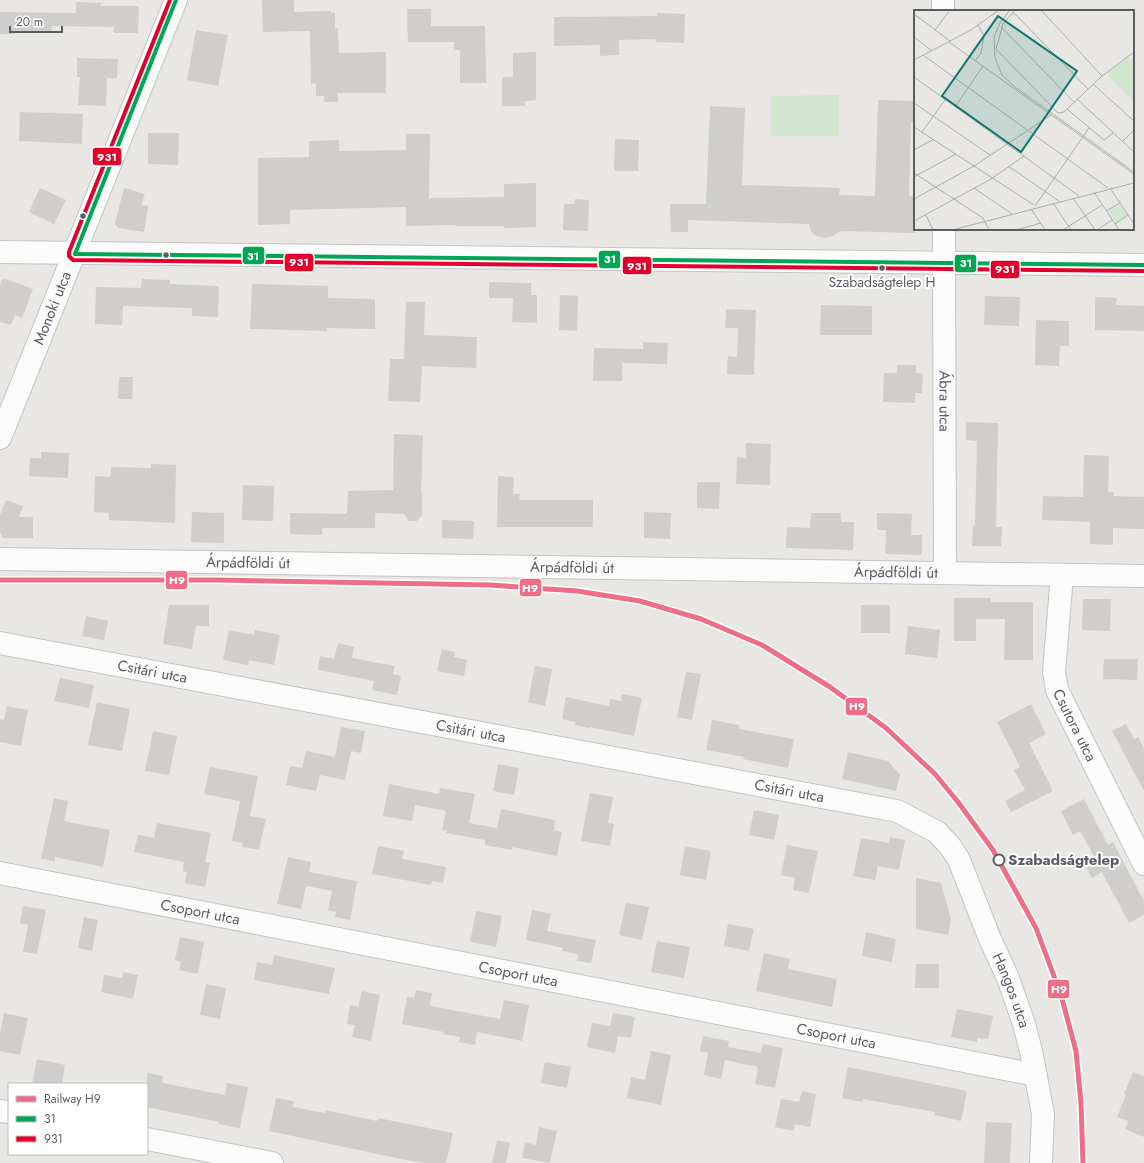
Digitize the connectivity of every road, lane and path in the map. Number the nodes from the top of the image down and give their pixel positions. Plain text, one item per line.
1 (176, 0) edge
2 (944, 230) edge
3 (0, 252) edge
4 (75, 254) junction
5 (944, 262) junction
6 (1144, 264) edge
7 (0, 438) edge
8 (0, 559) edge
9 (945, 572) junction
10 (1062, 574) junction
11 (1144, 576) edge
12 (0, 643) edge
13 (937, 832) joint
14 (1144, 864) edge
15 (0, 874) edge
16 (1036, 1075) junction
17 (148, 1139) edge
18 (272, 1163) edge
19 (1041, 1163) edge

1 - 4 street, Monoki utca
2 - 5 street, Ábra utca
3 - 4 street
4 - 5 street
4 - 7 street, Monoki utca
5 - 6 street
5 - 9 street, Ábra utca
8 - 9 street, Árpádföldi út
9 - 10 street, Árpádföldi út
10 - 11 street, Árpádföldi út
10 - 14 street, Csutora utca
12 - 13 street, Csitári utca
13 - 16 street, Hangos utca
15 - 16 street, Csoport utca
16 - 19 street, Hangos utca
17 - 18 street

